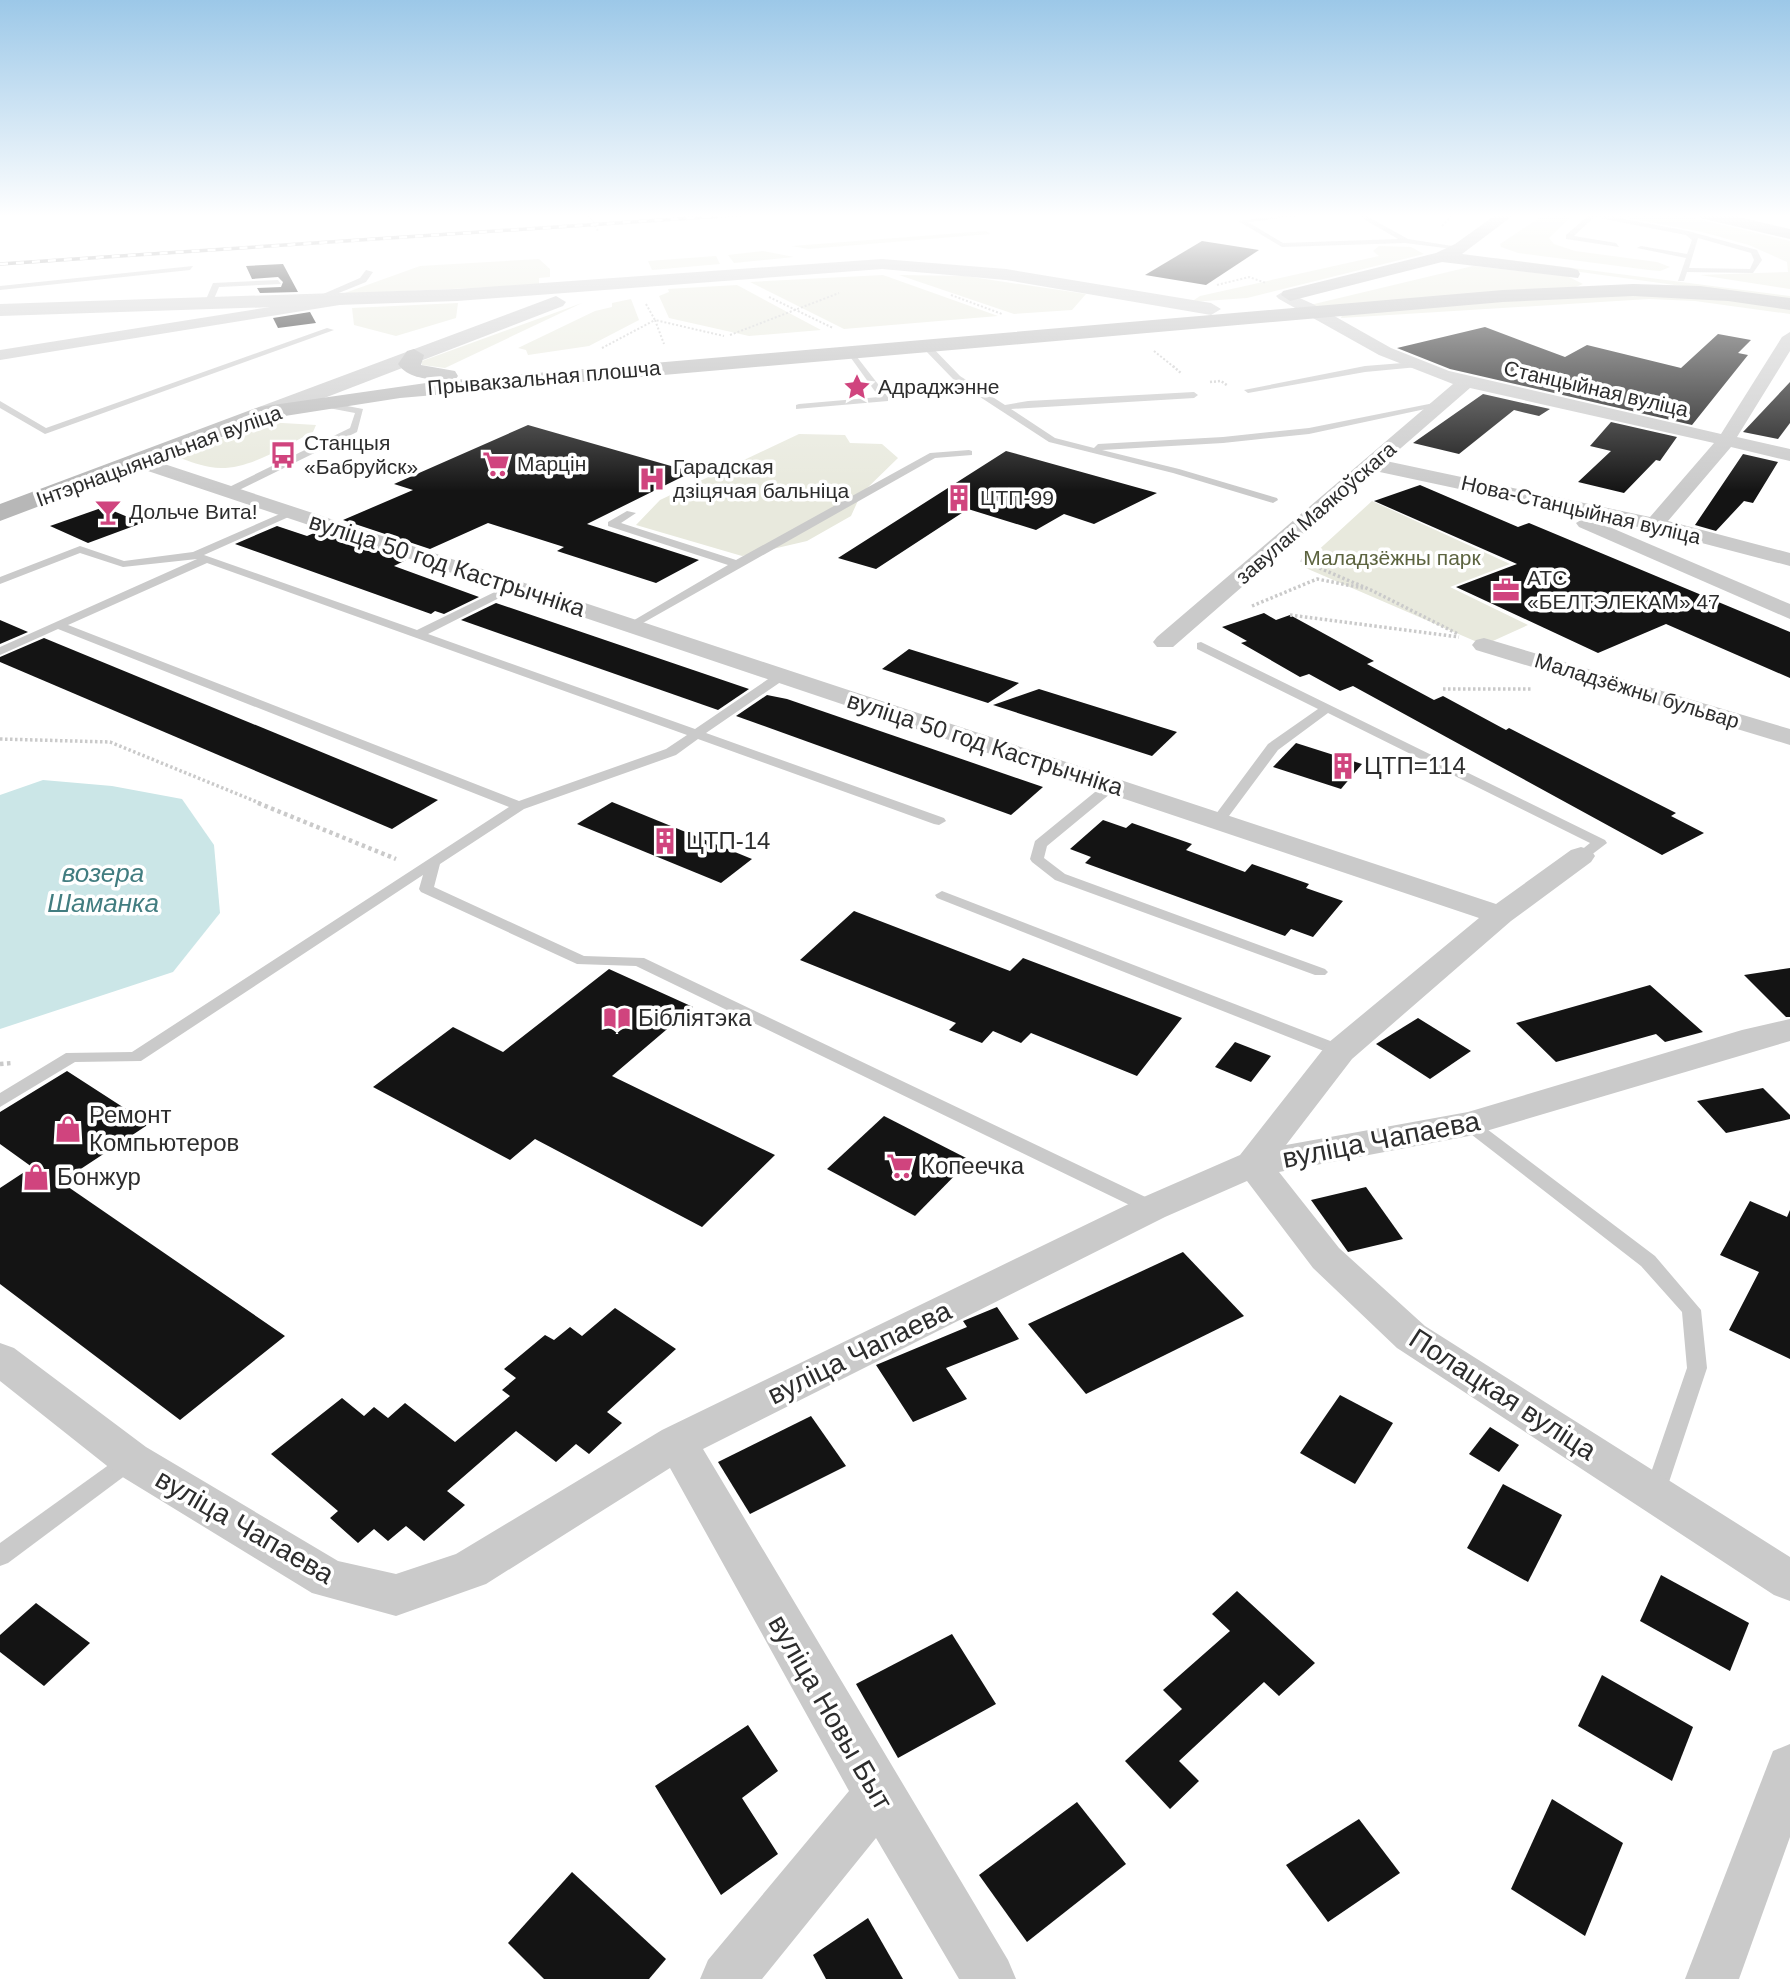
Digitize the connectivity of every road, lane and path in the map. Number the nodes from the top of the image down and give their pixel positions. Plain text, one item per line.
1 (126, 306) edge
2 (229, 306) edge
3 (272, 306) edge
4 (280, 306) edge
5 (510, 306) edge
6 (545, 306) edge
7 (647, 306) edge
8 (804, 306) edge
9 (1196, 306) edge
10 (1232, 306) edge
11 (1258, 306) edge
12 (1306, 306) edge
13 (1386, 306) edge
14 (252, 309) junction
15 (1211, 309) junction
16 (0, 310) edge
17 (1318, 312) junction
18 (655, 320) junction
19 (501, 321) junction
20 (1188, 322) junction
21 (330, 330) dead end
22 (727, 337) junction
23 (1790, 337) edge
24 (734, 338) dead end
25 (925, 345) junction
26 (665, 346) dead end
27 (850, 351) junction
28 (592, 353) dead end
29 (0, 355) edge
30 (414, 355) junction
31 (1415, 365) junction
32 (447, 376) junction
33 (1466, 382) junction
34 (1248, 390) dead end
35 (1194, 395) dead end
36 (0, 404) edge
37 (319, 404) junction
38 (1439, 405) junction
39 (799, 407) dead end
40 (1004, 408) junction
41 (267, 412) junction
42 (1725, 442) junction
43 (1082, 447) junction
44 (970, 453) dead end
45 (1790, 455) edge
46 (137, 461) junction
47 (1372, 464) junction
48 (227, 492) junction
49 (1526, 497) junction
50 (1273, 500) dead end
51 (0, 513) edge
52 (289, 513) junction
53 (631, 513) dead end
54 (1655, 524) junction
55 (1275, 549) junction
56 (201, 557) junction
57 (1790, 561) edge
58 (737, 564) junction
59 (0, 581) edge
60 (513, 587) junction
61 (1373, 591) junction
62 (1247, 608) dead end
63 (1788, 609) edge
64 (1290, 615) dead end
65 (57, 625) junction
66 (630, 626) junction
67 (417, 635) junction
68 (1165, 642) dead end
69 (1484, 645) dead end
70 (1201, 646) dead end
71 (0, 652) edge
72 (781, 676) junction
73 (1328, 708) junction
74 (1753, 726) junction
75 (1790, 727) edge
76 (697, 733) junction
77 (1790, 737) edge
78 (0, 739) edge
79 (1111, 786) junction
80 (519, 806) junction
81 (939, 821) dead end
82 (1217, 821) junction
83 (1581, 856) joint
84 (428, 865) junction
85 (942, 895) dead end
86 (1500, 915) junction
87 (1320, 972) dead end
88 (1790, 1030) edge
89 (1340, 1051) junction
90 (0, 1101) edge
91 (1469, 1124) junction
92 (1254, 1164) junction
93 (1152, 1208) junction
94 (0, 1359) edge
95 (677, 1442) junction
96 (131, 1460) junction
97 (1655, 1493) junction
98 (0, 1556) edge
99 (1790, 1581) edge
100 (1790, 1768) edge
101 (879, 1796) junction
102 (727, 1979) edge
103 (989, 1979) edge
104 (1712, 1979) edge

1 - 16 street
2 - 14 street
3 - 14 street
4 - 14 street
5 - 19 street
6 - 19 street
7 - 18 path
8 - 22 path
9 - 15 street
10 - 15 main road, Прывакзальная плошча
11 - 20 main road
12 - 17 street, Станцыйная вуліца
13 - 17 main road
14 - 29 street
15 - 32 main road, Прывакзальная плошча
17 - 20 main road
17 - 31 street, Станцыйная вуліца
18 - 22 path
18 - 26 path
18 - 28 path
19 - 30 street
20 - 25 main road, Прывакзальная плошча
21 - 36 lane
22 - 24 path
23 - 42 street
25 - 27 main road, Прывакзальная плошча
25 - 40 lane
27 - 37 main road, Прывакзальная плошча
27 - 39 lane
30 - 32 main road
30 - 41 street
31 - 33 street, Станцыйная вуліца
31 - 34 lane
32 - 41 main road, Прывакзальная плошча
33 - 38 street, завулак Маякоўскага
33 - 42 street, Станцыйная вуліца
35 - 40 lane
37 - 41 main road, Інтэрнацыянальная вуліца
37 - 48 lane
38 - 43 lane
38 - 47 street, завулак Маякоўскага
40 - 43 lane
41 - 46 main road, Інтэрнацыянальная вуліца
42 - 45 street, Станцыйная вуліца
42 - 54 street
43 - 50 lane
44 - 58 lane
46 - 48 street, вуліца 50 год Кастрычніка
46 - 51 main road, Інтэрнацыянальная вуліца
47 - 49 street, Нова-Станцыйная вуліца
47 - 55 street, завулак Маякоўскага
48 - 52 street, вуліца 50 год Кастрычніка
49 - 54 street, Нова-Станцыйная вуліца
49 - 63 street
52 - 56 lane
52 - 60 street, вуліца 50 год Кастрычніка
53 - 58 lane
54 - 57 street, Нова-Станцыйная вуліца
55 - 61 path
55 - 68 street, завулак Маякоўскага
56 - 59 lane
56 - 65 lane
56 - 67 lane
58 - 66 lane
60 - 66 street, вуліца 50 год Кастрычніка
60 - 67 lane
61 - 62 path
61 - 64 path
65 - 71 lane
65 - 80 lane
66 - 72 street, вуліца 50 год Кастрычніка
67 - 76 lane
69 - 74 street, Маладзёжны бульвар
70 - 73 lane
72 - 76 lane
72 - 79 street, вуліца 50 год Кастрычніка
73 - 82 lane
73 - 83 lane
74 - 75 street
74 - 77 street, Маладзёжны бульвар
76 - 80 lane
76 - 81 lane
78 - 84 path
79 - 82 street, вуліца 50 год Кастрычніка
79 - 87 lane
80 - 84 lane
82 - 86 street, вуліца 50 год Кастрычніка
83 - 86 street
84 - 90 lane
84 - 93 lane
85 - 89 lane
86 - 89 street
88 - 91 street, вуліца Чапаева
89 - 92 street
91 - 92 street, вуліца Чапаева
91 - 97 lane
92 - 93 street, вуліца Чапаева
92 - 97 street, Полацкая вуліца
93 - 95 street, вуліца Чапаева
94 - 96 street, вуліца Чапаева
95 - 96 street, вуліца Чапаева
95 - 101 street, вуліца Новы Быт
96 - 98 lane
97 - 99 street, Полацкая вуліца
100 - 104 street
101 - 102 street
101 - 103 street, вуліца Новы Быт

